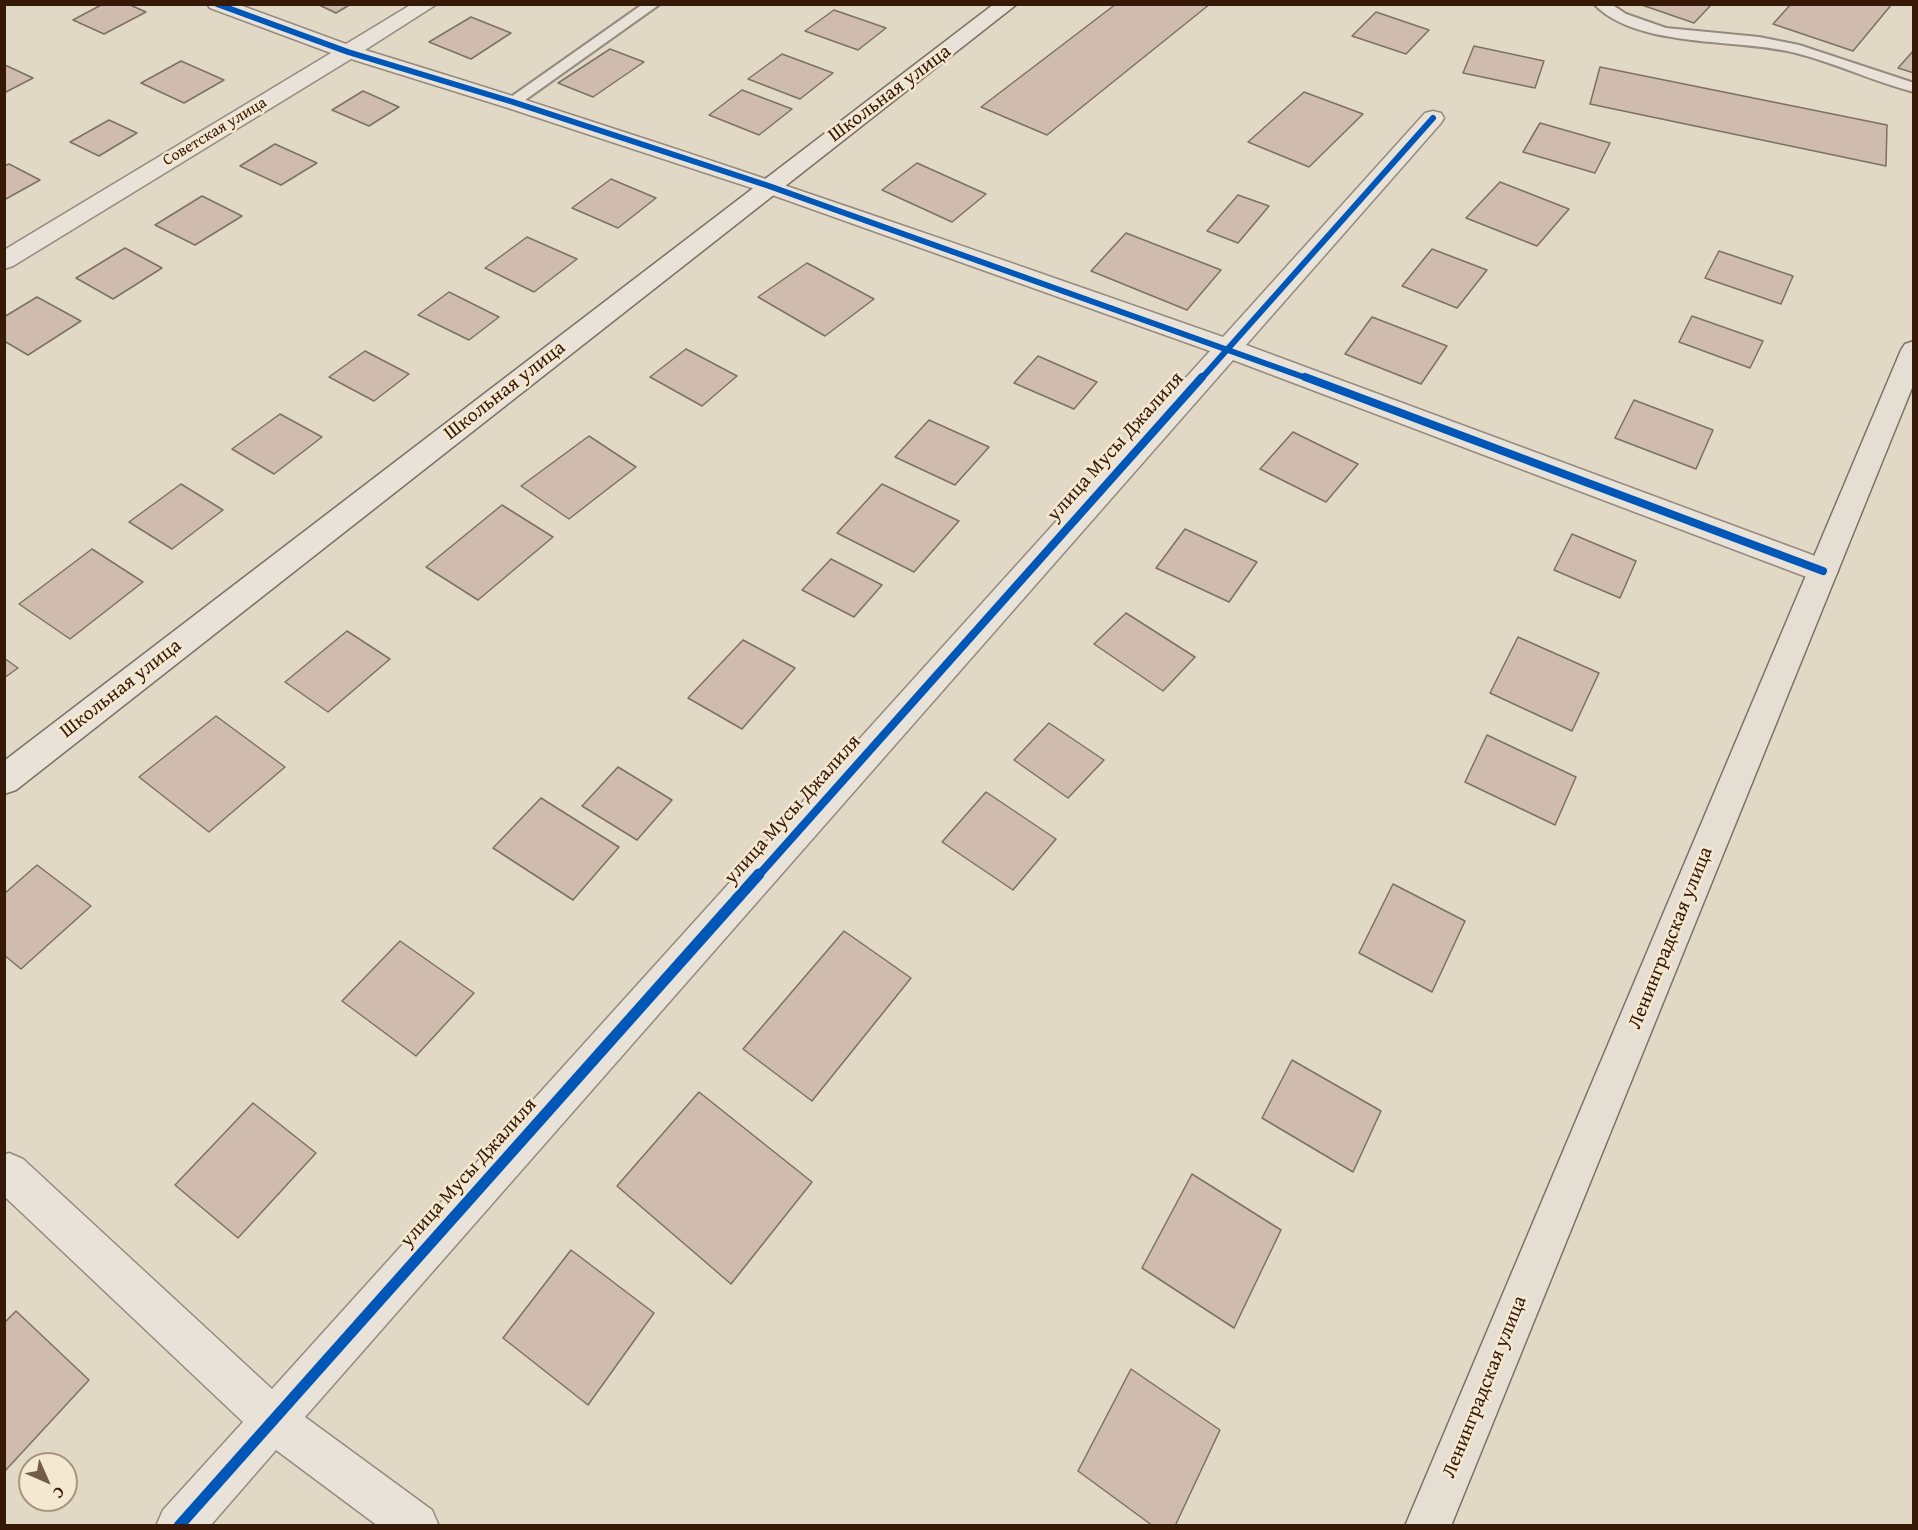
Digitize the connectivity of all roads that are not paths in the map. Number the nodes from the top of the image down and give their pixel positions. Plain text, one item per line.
1 (217, 4) edge
2 (427, 4) edge
3 (653, 4) edge
4 (1007, 4) edge
5 (1601, 4) edge
6 (348, 52) junction
7 (1914, 88) edge
8 (513, 102) junction
9 (1433, 118) dead end
10 (769, 186) junction
11 (4, 261) edge
12 (1228, 348) junction
13 (1914, 350) edge
14 (1823, 571) junction
15 (4, 780) edge
16 (9, 1173) dead end
17 (273, 1420) junction
18 (179, 1526) edge
19 (416, 1526) edge
20 (1428, 1526) edge

1 - 6 street
2 - 6 street, Советская улица
3 - 8 lane
4 - 10 street, Школьная улица
5 - 7 lane
6 - 8 street
6 - 11 street, Советская улица
8 - 10 street
9 - 12 street, улица Мусы Джалиля
10 - 12 street
10 - 15 street, Школьная улица
12 - 14 street
12 - 17 street, улица Мусы Джалиля
13 - 14 main road, Ленинградская улица
14 - 20 main road, Ленинградская улица
16 - 17 street
17 - 18 street, улица Мусы Джалиля
17 - 19 street

